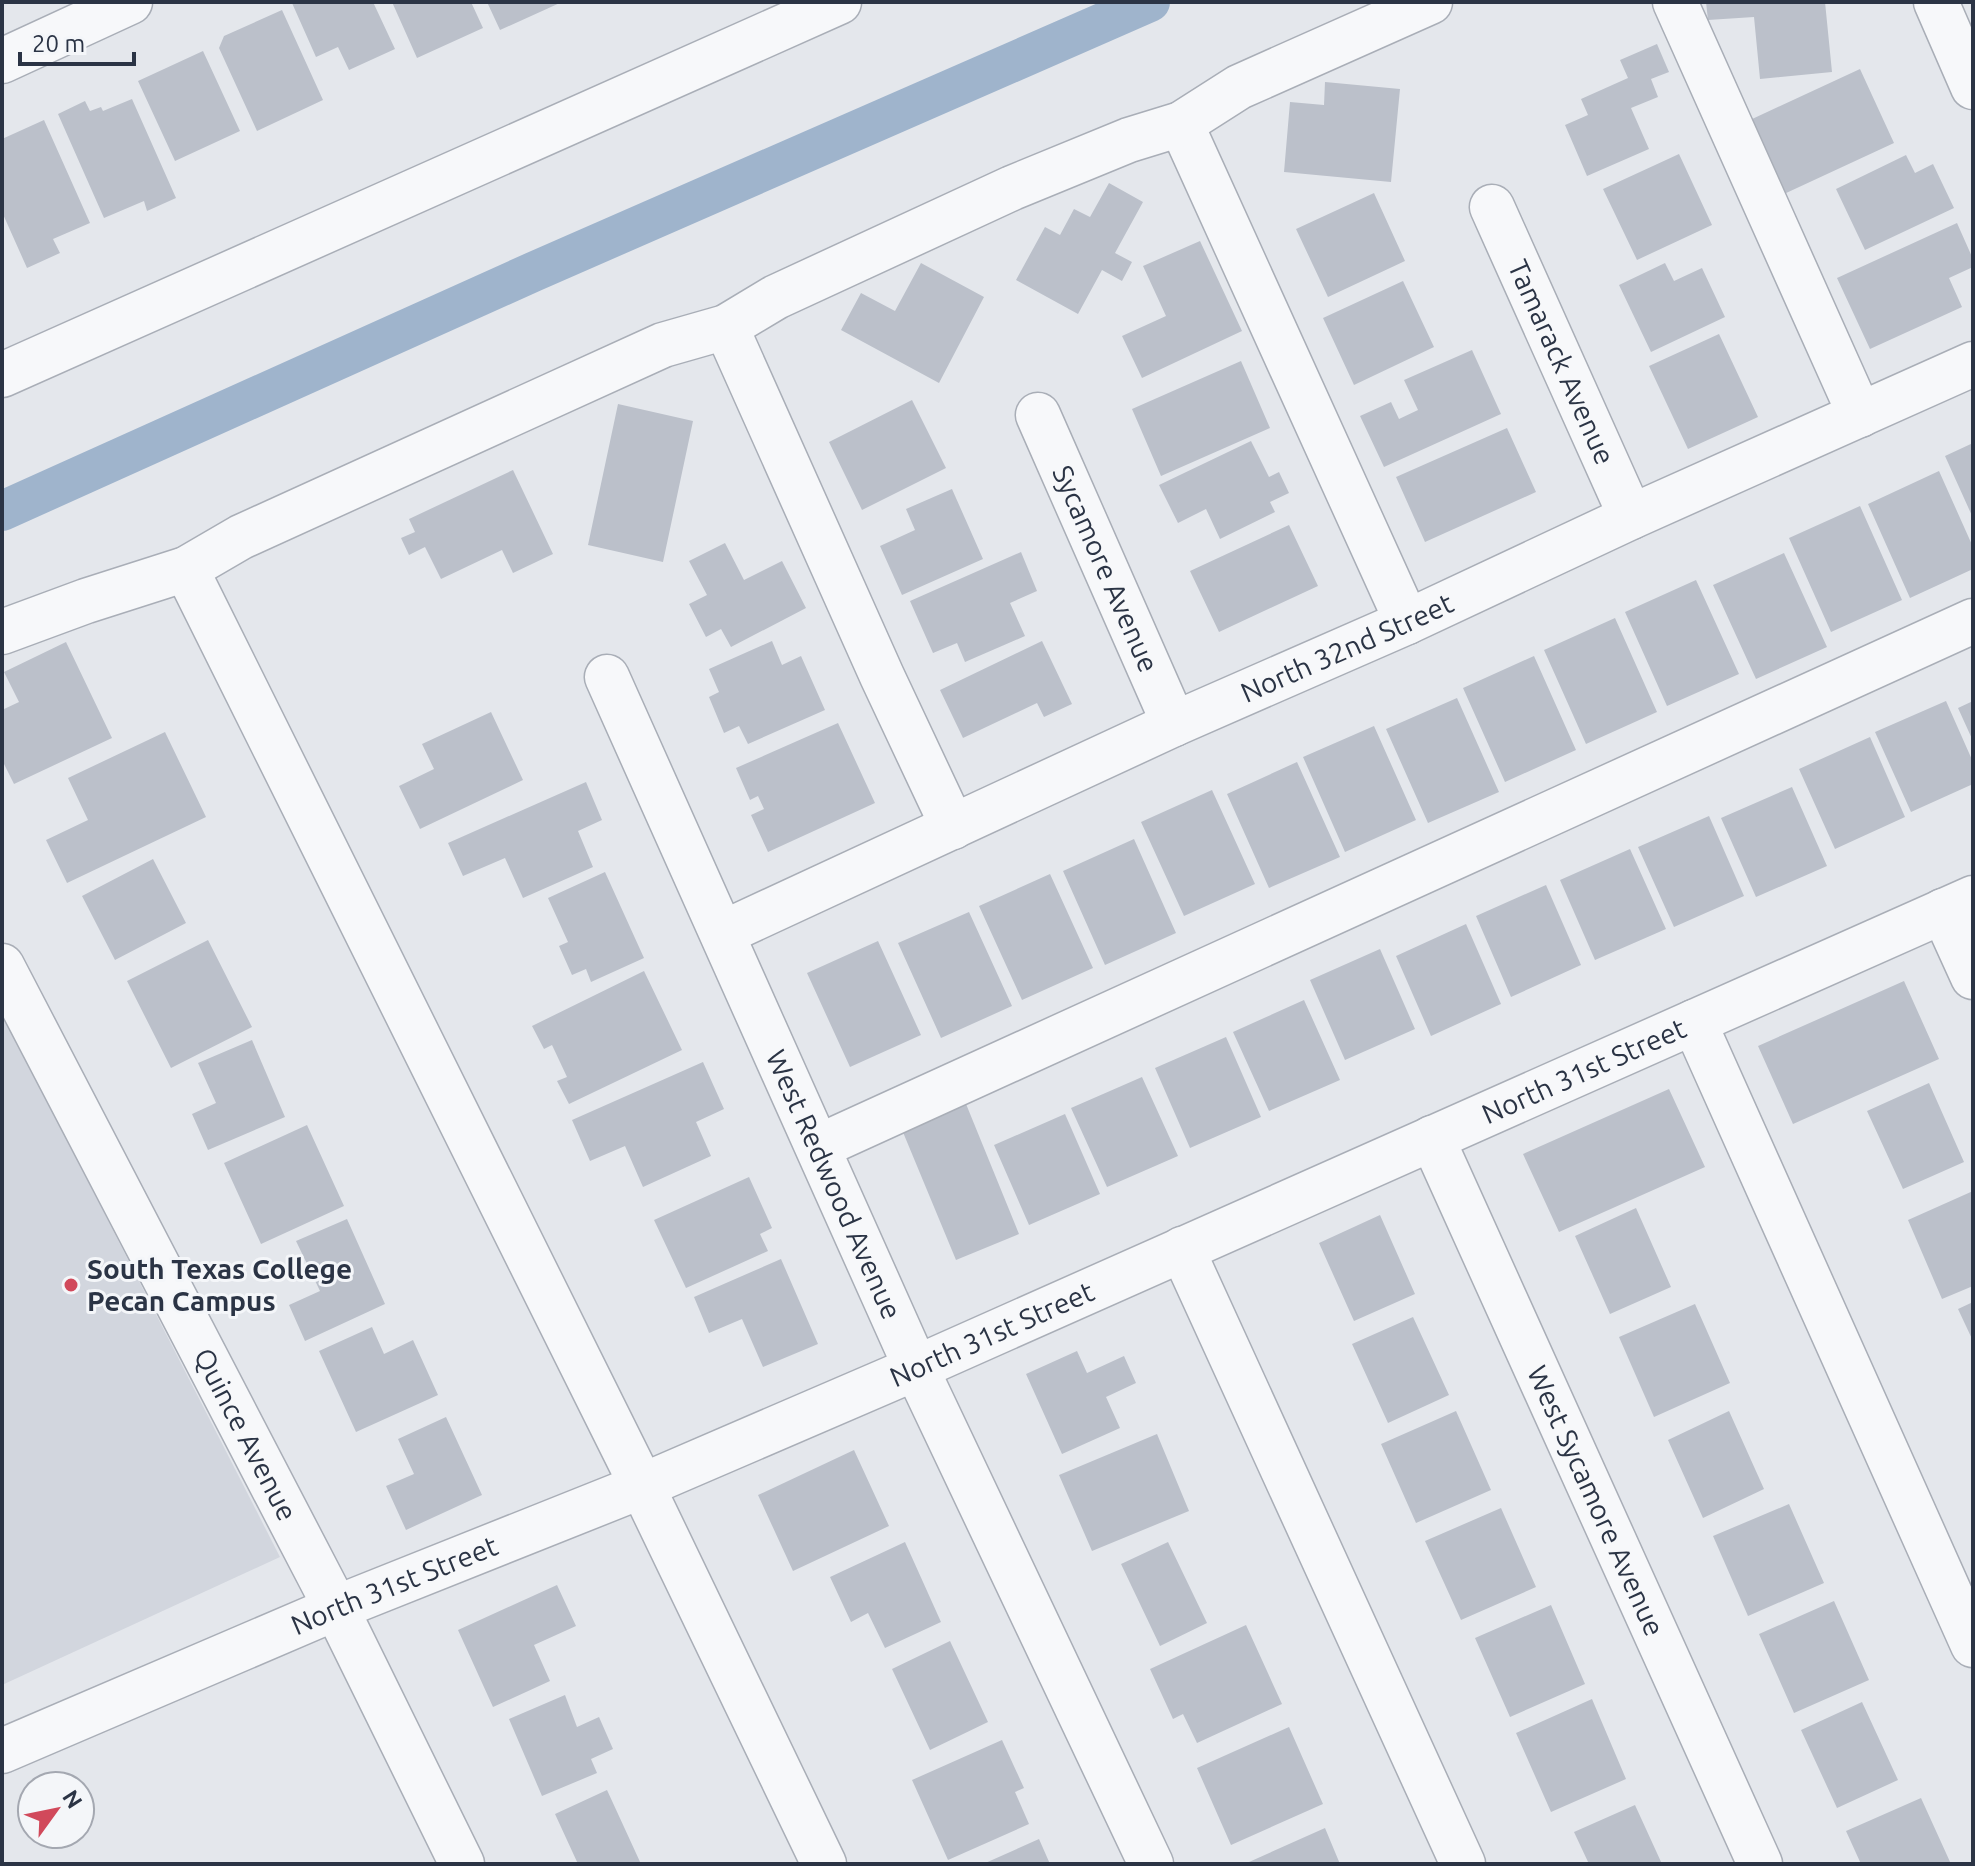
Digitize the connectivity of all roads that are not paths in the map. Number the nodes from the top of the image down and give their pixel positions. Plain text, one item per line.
1 (130, 2) edge
2 (839, 2) edge
3 (1430, 2) edge
4 (1675, 2) edge
5 (1936, 2) edge
6 (2, 61) edge
7 (1973, 87) edge
8 (1181, 124) junction
9 (1492, 207) dead end
10 (726, 327) junction
11 (1973, 364) edge
12 (2, 375) edge
13 (1038, 415) dead end
14 (1860, 415) junction
15 (1631, 517) junction
16 (186, 569) junction
17 (1973, 621) edge
18 (1407, 622) junction
19 (2, 632) edge
20 (607, 677) dead end
21 (1174, 724) junction
22 (953, 827) junction
23 (1958, 904) edge
24 (723, 933) junction
25 (2, 966) edge
26 (1973, 977) edge
27 (1694, 1022) junction
28 (1432, 1138) junction
29 (818, 1147) junction
30 (1182, 1249) junction
31 (916, 1368) junction
32 (642, 1486) junction
33 (336, 1608) junction
34 (1973, 1645) edge
35 (2, 1751) edge
36 (462, 1864) edge
37 (824, 1864) edge
38 (1151, 1864) edge
39 (1463, 1864) edge
40 (1760, 1864) edge

1 - 6 street
2 - 12 street
3 - 8 street
4 - 14 street
5 - 7 street
8 - 10 street
8 - 18 street
9 - 15 street, Tamarack Avenue
10 - 16 street
10 - 22 street
11 - 14 street, North 32nd Street
13 - 21 street, Sycamore Avenue
14 - 15 street, North 32nd Street
15 - 18 street, North 32nd Street
16 - 19 street
16 - 32 street
17 - 29 street
18 - 21 street, North 32nd Street
20 - 24 street, West Redwood Avenue
21 - 22 street, North 32nd Street
22 - 24 street, North 32nd Street
23 - 26 street
23 - 27 street, North 31st Street
24 - 29 street, West Redwood Avenue
25 - 33 street, Quince Avenue
27 - 28 street, North 31st Street
27 - 34 street
28 - 30 street, North 31st Street
28 - 40 street, West Sycamore Avenue
29 - 31 street, West Redwood Avenue
30 - 31 street, North 31st Street
30 - 39 street
31 - 32 street, North 31st Street
31 - 38 street, West Redwood Avenue
32 - 33 street, North 31st Street
32 - 37 street
33 - 35 street, North 31st Street
33 - 36 street, Quince Avenue

